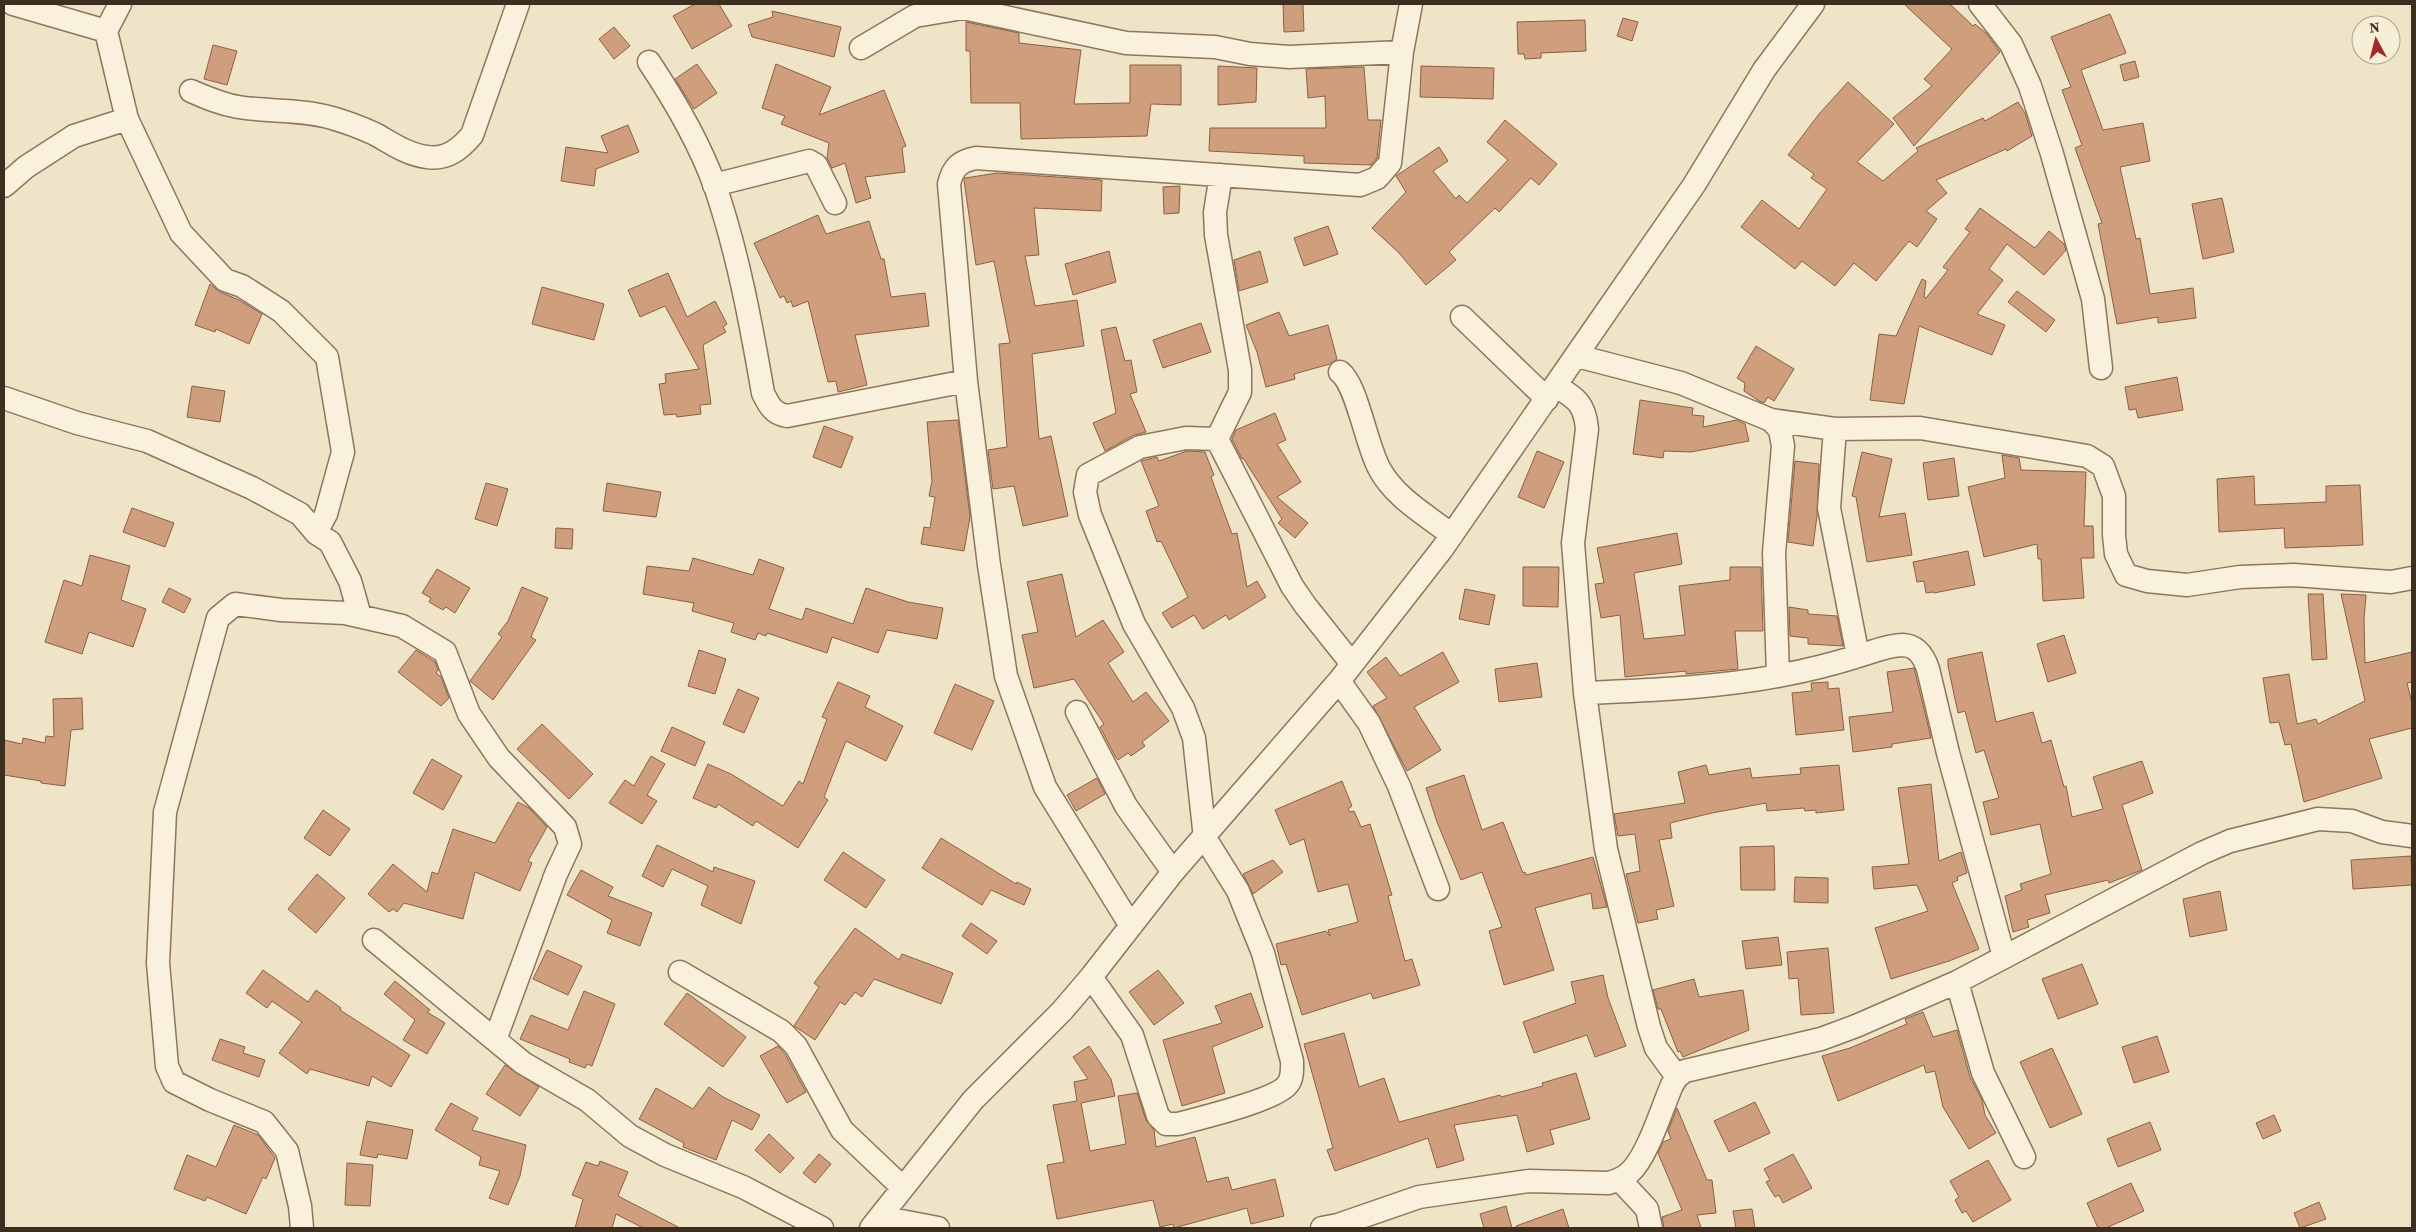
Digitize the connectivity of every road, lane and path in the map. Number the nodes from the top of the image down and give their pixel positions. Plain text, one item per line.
1 (13, 4) edge
2 (120, 4) edge
3 (518, 4) edge
4 (1410, 4) edge
5 (1814, 4) edge
6 (1980, 4) edge
7 (106, 31) junction
8 (861, 48) dead end
9 (1402, 52) junction
10 (649, 62) dead end
11 (191, 91) dead end
12 (127, 119) junction
13 (1221, 175) junction
14 (714, 185) junction
15 (4, 186) edge
16 (835, 203) dead end
17 (1462, 318) dead end
18 (1577, 356) junction
19 (2101, 368) dead end
20 (1340, 372) dead end
21 (966, 381) junction
22 (1552, 392) junction
23 (4, 398) edge
24 (1771, 420) junction
25 (1834, 429) junction
26 (1217, 439) junction
27 (316, 533) junction
28 (1452, 535) junction
29 (2412, 578) edge
30 (360, 616) junction
31 (1858, 656) junction
32 (1346, 672) junction
33 (1778, 676) junction
34 (1585, 693) junction
35 (1077, 712) dead end
36 (2412, 836) edge
37 (1205, 838) junction
38 (1173, 872) junction
39 (1438, 889) dead end
40 (1131, 926) junction
41 (374, 940) dead end
42 (2004, 957) junction
43 (680, 972) dead end
44 (1091, 977) junction
45 (1957, 982) junction
46 (496, 1040) junction
47 (1676, 1077) junction
48 (2024, 1157) dead end
49 (1620, 1180) junction
50 (903, 1188) junction
51 (1370, 1221) edge
52 (875, 1223) edge
53 (302, 1228) edge
54 (822, 1228) edge
55 (938, 1228) edge
56 (1322, 1228) edge
57 (1651, 1228) edge

1 - 7 street
2 - 7 street
3 - 11 street
4 - 9 street
5 - 18 street
6 - 19 street
7 - 12 street
8 - 9 street
9 - 13 street
10 - 14 street
12 - 15 street
12 - 27 street
13 - 21 street
13 - 26 street
14 - 16 street
14 - 21 street
17 - 22 street
18 - 22 street
18 - 24 street
20 - 28 street
21 - 40 street
22 - 28 street
22 - 34 street
23 - 27 street
24 - 25 street
24 - 33 street
25 - 29 street
25 - 31 street
26 - 32 street
26 - 37 street
27 - 30 street
28 - 32 street
30 - 46 street
30 - 53 street
31 - 33 street
31 - 42 street
32 - 37 street
32 - 39 street
33 - 34 street
34 - 47 street
35 - 38 street
36 - 42 street
37 - 38 street
37 - 44 street
38 - 40 street
40 - 44 street
41 - 46 street
42 - 45 street
43 - 50 street
44 - 50 street
45 - 47 street
45 - 48 street
46 - 54 street
47 - 49 street
49 - 51 street
49 - 57 street
50 - 52 street
51 - 56 street
52 - 55 street

